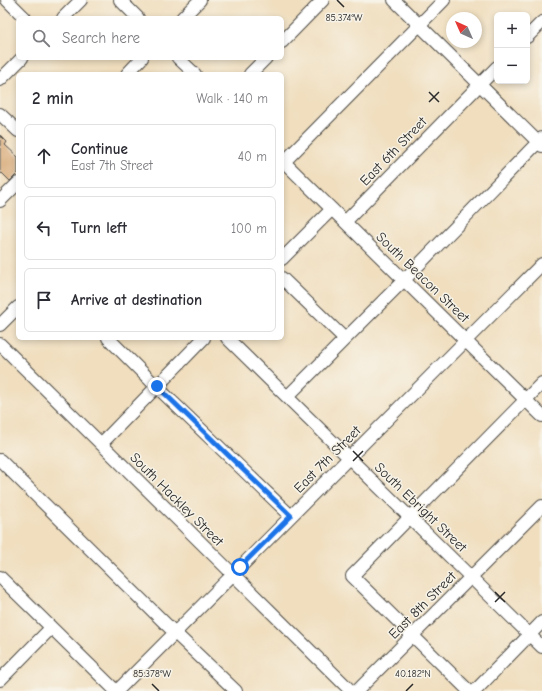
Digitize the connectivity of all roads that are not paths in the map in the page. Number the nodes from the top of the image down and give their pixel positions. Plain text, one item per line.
1 (7, 0) edge
2 (81, 0) edge
3 (120, 0) edge
4 (200, 0) edge
5 (323, 0) edge
6 (394, 0) edge
7 (444, 0) edge
8 (23, 16) edge
9 (65, 16) edge
10 (136, 16) edge
11 (184, 16) edge
12 (542, 22) edge
13 (420, 25) junction
14 (530, 34) edge
15 (284, 40) edge
16 (20, 60) edge
17 (140, 60) edge
18 (180, 60) edge
19 (264, 60) edge
20 (494, 70) edge
21 (129, 72) edge
22 (193, 72) edge
23 (252, 72) edge
24 (0, 80) edge
25 (480, 84) junction
26 (0, 114) edge
27 (16, 129) edge
28 (541, 142) edge
29 (284, 160) edge
30 (284, 162) edge
31 (16, 185) edge
32 (0, 201) edge
33 (332, 209) junction
34 (345, 222) junction
35 (284, 257) edge
36 (542, 264) edge
37 (284, 280) edge
38 (404, 280) junction
39 (16, 309) edge
40 (0, 325) edge
41 (345, 339) junction
42 (110, 340) edge
43 (202, 340) edge
44 (229, 340) edge
45 (466, 341) junction
46 (0, 344) edge
47 (542, 383) edge
48 (157, 386) junction
49 (287, 397) junction
50 (526, 400) junction
51 (542, 416) edge
52 (101, 444) junction
53 (349, 458) junction
54 (0, 460) edge
55 (542, 506) edge
56 (291, 516) junction
57 (410, 517) junction
58 (233, 574) junction
59 (0, 577) edge
60 (471, 578) junction
61 (542, 622) edge
62 (51, 628) junction
63 (175, 633) junction
64 (529, 635) junction
65 (413, 636) junction
66 (542, 648) edge
67 (0, 680) edge
68 (117, 691) edge
69 (236, 691) edge
70 (350, 691) edge
71 (357, 691) edge
72 (469, 691) edge
73 (475, 691) edge

1 - 8 street
2 - 9 street
3 - 10 street
4 - 11 street
5 - 15 street
6 - 13 street
7 - 13 street
12 - 14 street
13 - 25 street
13 - 29 street
16 - 24 street
17 - 21 street
18 - 22 street
19 - 23 street
20 - 25 street, East 6th Street
25 - 28 street
25 - 34 street, East 6th Street
26 - 27 street
28 - 38 street
30 - 33 street, South Beacon Street
31 - 32 street
33 - 34 street, South Beacon Street
33 - 35 street
34 - 38 street, South Beacon Street
36 - 45 street, East 7th Street
37 - 41 street
38 - 41 street
38 - 45 street, South Beacon Street
39 - 40 street
41 - 49 street
42 - 48 street
43 - 48 street
44 - 49 street, South Ebright Street
45 - 50 street, South Beacon Street
45 - 53 street, East 7th Street
46 - 52 street, South Hackley Street
47 - 50 street
48 - 52 street
48 - 56 street
49 - 53 street, South Ebright Street
50 - 51 street, South Beacon Street
50 - 57 street
52 - 58 street, South Hackley Street
53 - 56 street, East 7th Street
53 - 57 street, South Ebright Street
54 - 63 street
55 - 60 street, East 8th Street
56 - 58 street, East 7th Street
57 - 60 street, South Ebright Street
57 - 65 street
58 - 63 street, East 7th Street
58 - 70 street, South Hackley Street
59 - 62 street
60 - 64 street, South Ebright Street
60 - 65 street, East 8th Street
61 - 64 street
62 - 67 street
62 - 68 street
63 - 68 street, East 7th Street
63 - 69 street
64 - 66 street, South Ebright Street
64 - 73 street
65 - 71 street, East 8th Street
65 - 72 street

